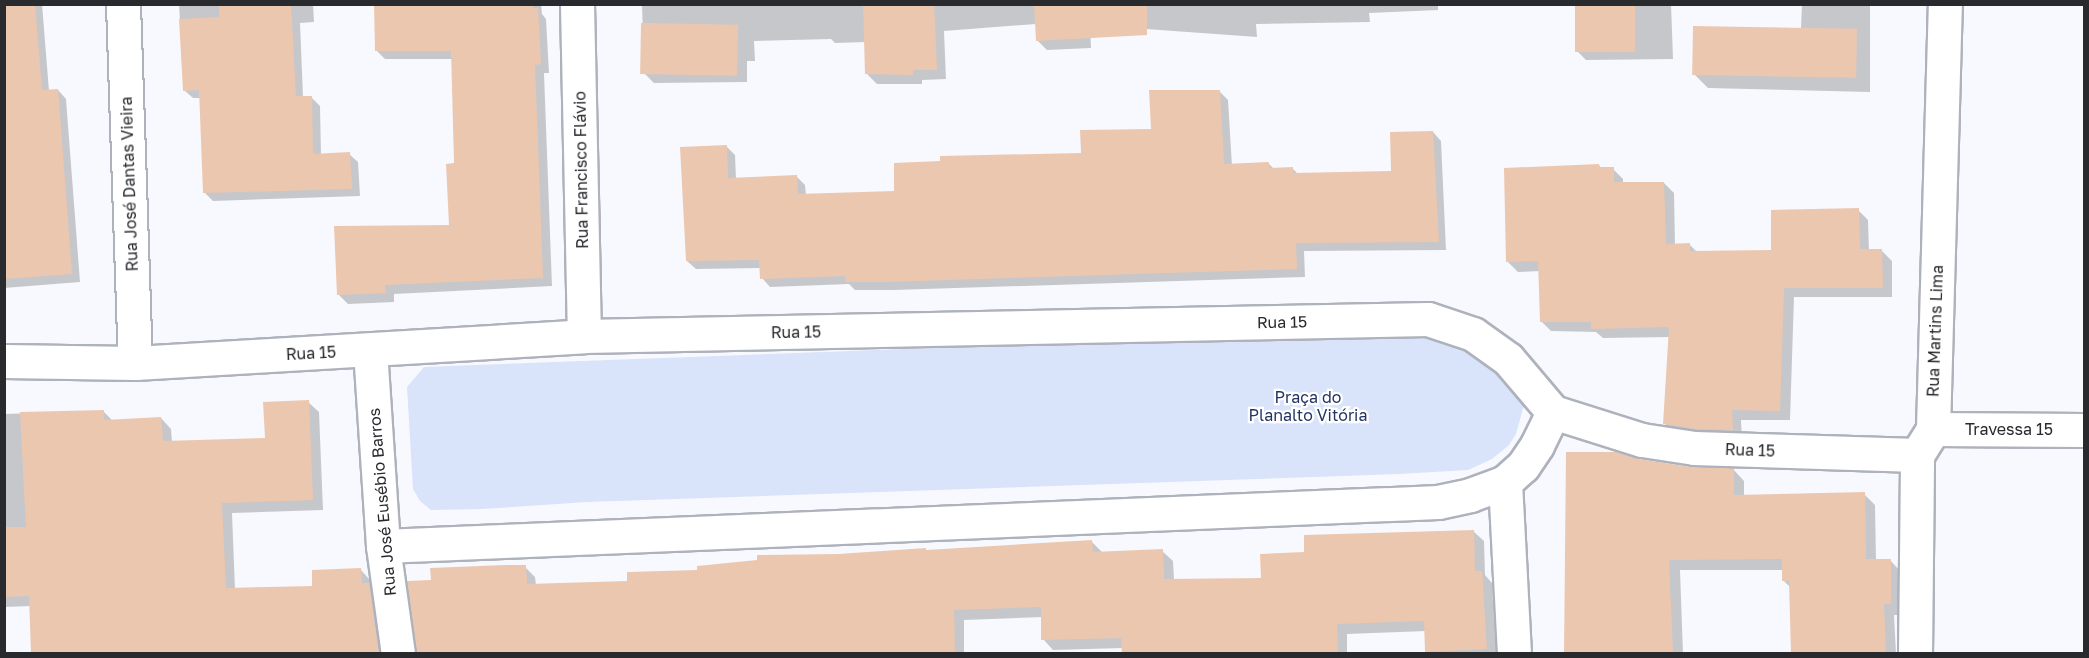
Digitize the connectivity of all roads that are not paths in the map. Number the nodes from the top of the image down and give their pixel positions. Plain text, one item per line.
1 (123, 4) edge
2 (577, 4) edge
3 (1945, 4) edge
4 (584, 336) junction
5 (370, 350) junction
6 (4, 361) edge
7 (135, 363) junction
8 (1553, 412) junction
9 (2085, 429) edge
10 (1925, 442) junction
11 (1505, 482) junction
12 (383, 546) junction
13 (398, 654) edge
14 (1514, 654) edge
15 (1915, 654) edge

1 - 7 street, Rua José Dantas Vieira
2 - 4 street, Rua Francisco Flávio
3 - 10 street, Rua Martins Lima
4 - 5 street, Rua 15
4 - 8 street, Rua 15
5 - 7 street, Rua 15
5 - 12 street, Rua José Eusébio Barros
6 - 7 street, Rua 15
8 - 10 street, Rua 15
8 - 11 street
9 - 10 street, Travessa 15
10 - 15 street, Rua Martins Lima
11 - 12 street
11 - 14 street
12 - 13 street, Rua José Eusébio Barros

